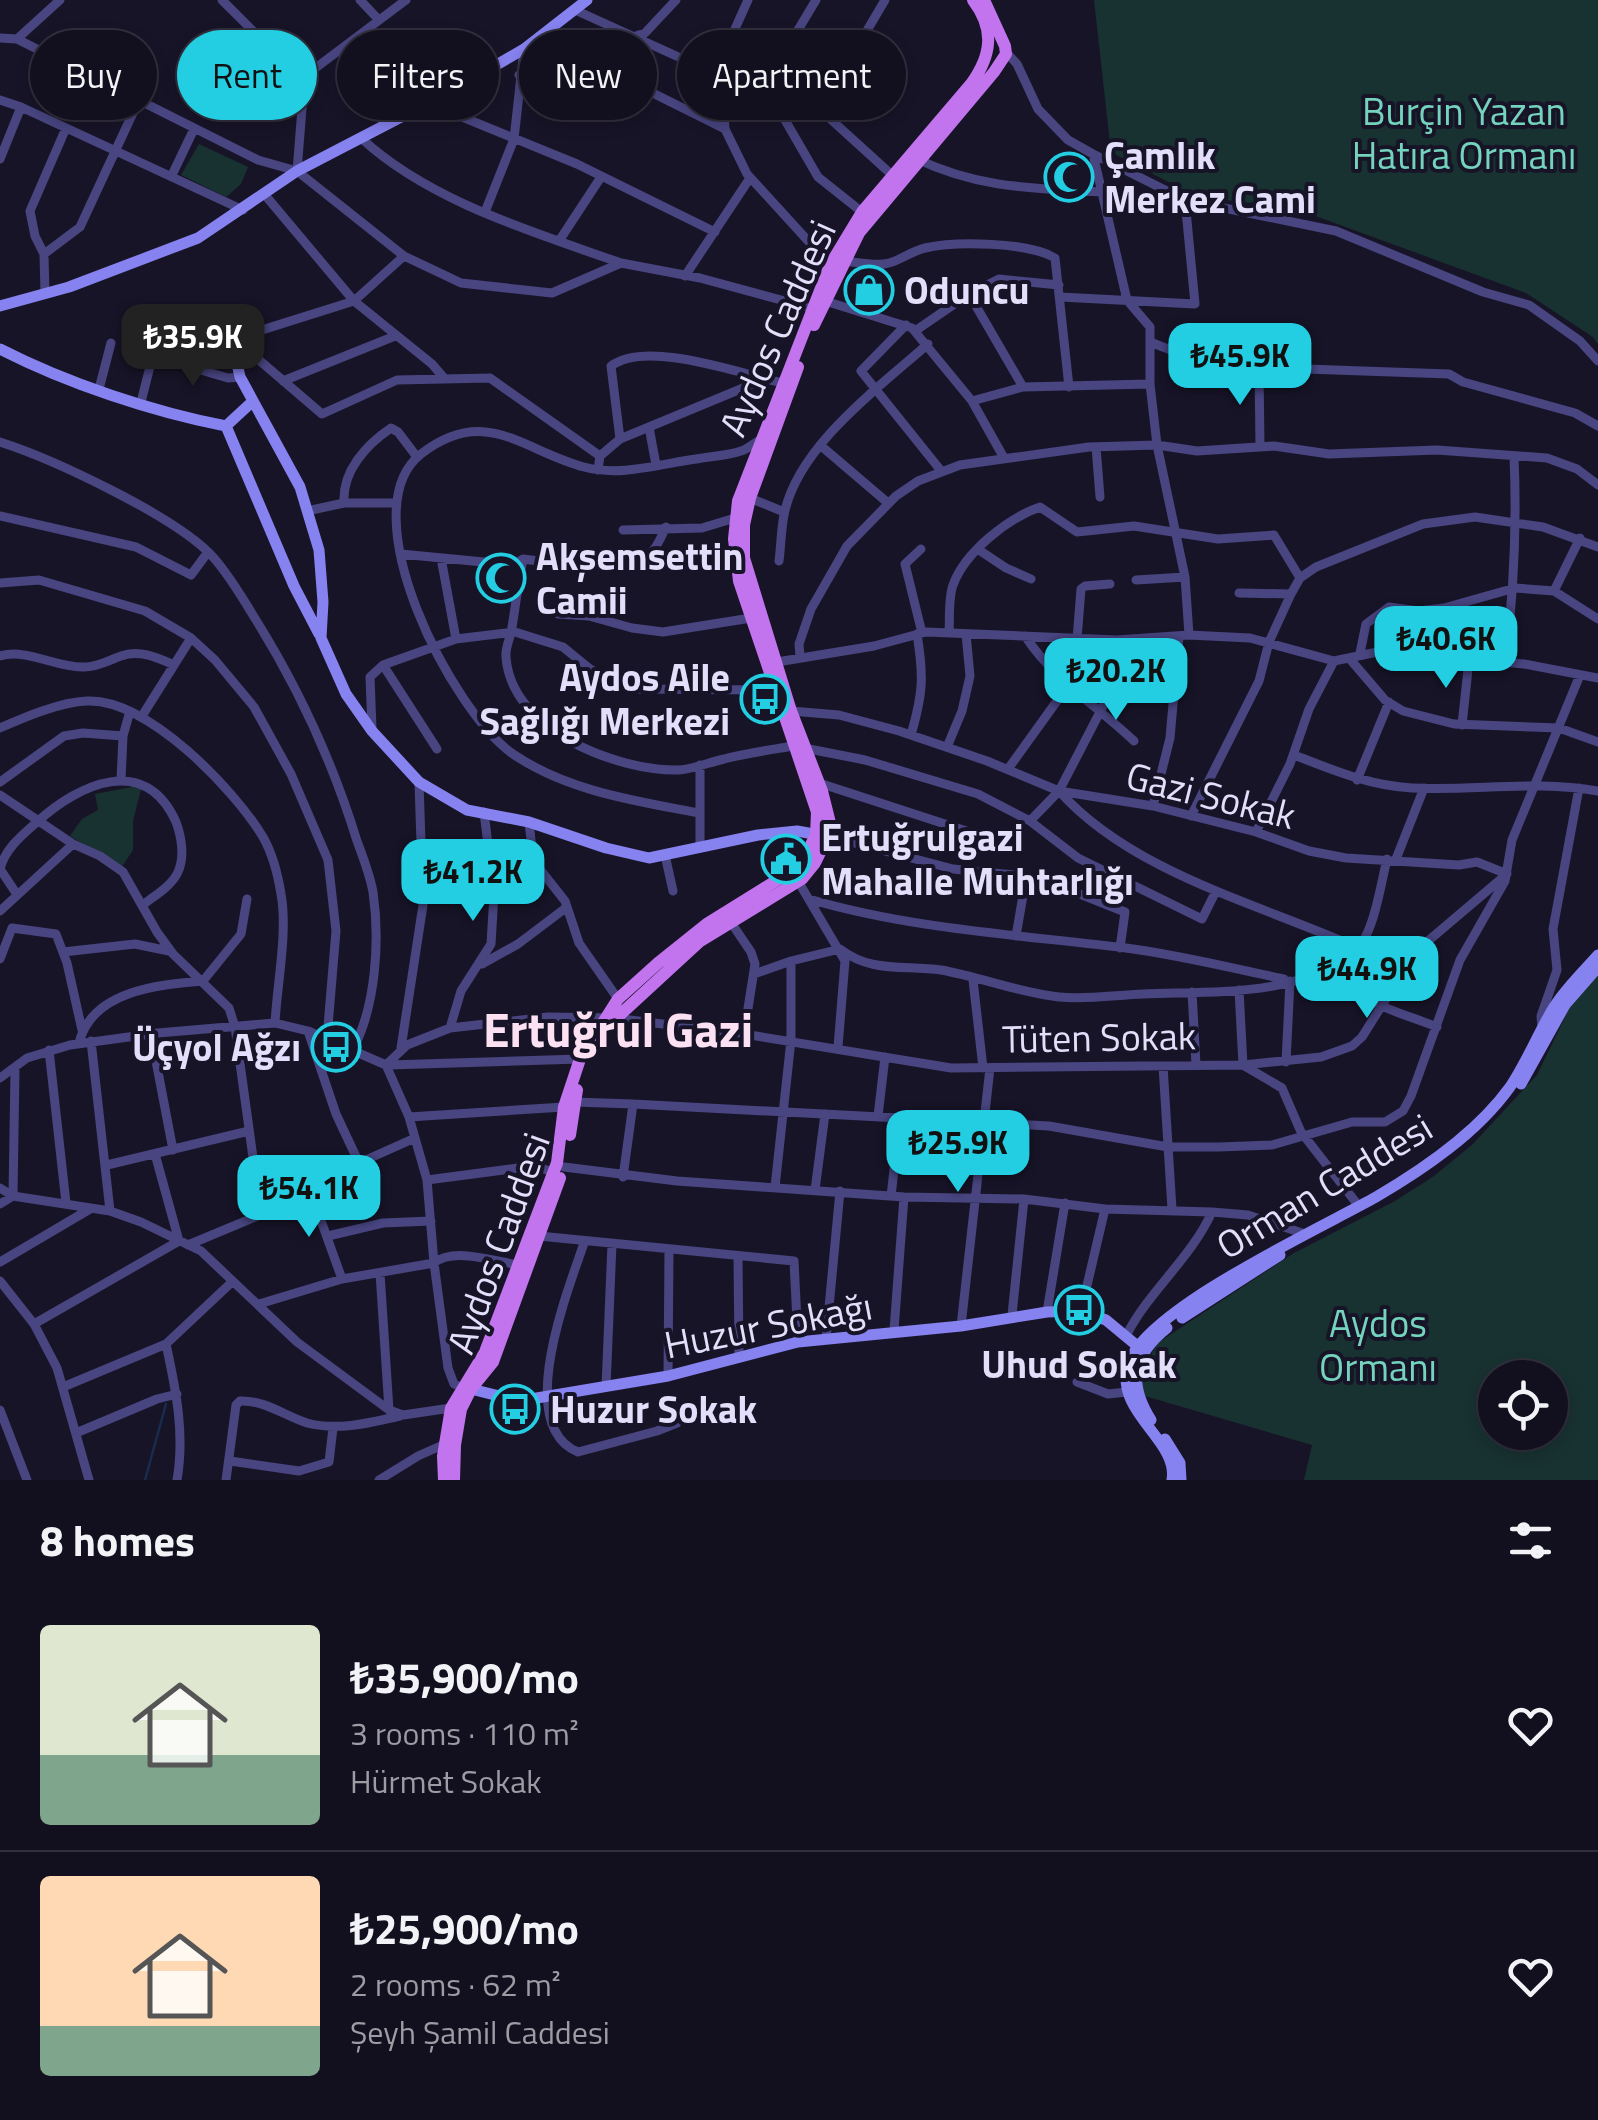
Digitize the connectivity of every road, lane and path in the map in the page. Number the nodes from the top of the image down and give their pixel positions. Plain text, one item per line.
1 (60, 0) edge
2 (222, 0) edge
3 (360, 0) edge
4 (406, 0) edge
5 (587, 0) edge
6 (676, 0) edge
7 (748, 0) edge
8 (816, 0) edge
9 (885, 0) edge
10 (972, 0) edge
11 (984, 0) edge
12 (575, 10) junction
13 (379, 20) junction
14 (252, 30) edge
15 (550, 30) edge
16 (614, 30) edge
17 (649, 30) edge
18 (735, 30) edge
19 (798, 30) edge
20 (867, 30) edge
21 (0, 38) edge
22 (17, 38) junction
23 (30, 45) edge
24 (998, 52) junction
25 (317, 67) edge
26 (519, 86) edge
27 (657, 94) edge
28 (0, 100) edge
29 (21, 107) junction
30 (157, 111) edge
31 (130, 120) edge
32 (301, 120) edge
33 (395, 120) edge
34 (469, 120) edge
35 (724, 120) edge
36 (784, 120) edge
37 (832, 120) edge
38 (66, 128) junction
39 (194, 129) junction
40 (724, 129) junction
41 (361, 138) junction
42 (514, 139) junction
43 (116, 153) junction
44 (1093, 154) junction
45 (915, 157) junction
46 (0, 159) edge
47 (296, 171) junction
48 (172, 175) junction
49 (892, 175) junction
50 (601, 177) junction
51 (750, 178) junction
52 (1102, 192) junction
53 (265, 196) junction
54 (1185, 200) junction
55 (243, 210) junction
56 (485, 212) junction
57 (862, 212) junction
58 (715, 232) junction
59 (558, 241) junction
60 (44, 254) junction
61 (404, 256) junction
62 (622, 263) junction
63 (836, 263) junction
64 (685, 276) junction
65 (1059, 285) junction
66 (45, 294) junction
67 (969, 294) junction
68 (1060, 297) junction
69 (1127, 300) junction
70 (354, 302) junction
71 (0, 306) edge
72 (819, 306) junction
73 (911, 328) junction
74 (231, 336) junction
75 (395, 336) junction
76 (1150, 342) junction
77 (110, 343) dead end
78 (156, 343) dead end
79 (928, 344) junction
80 (0, 350) edge
81 (153, 356) junction
82 (1598, 361) edge
83 (1259, 368) junction
84 (240, 377) junction
85 (444, 378) junction
86 (765, 380) junction
87 (282, 381) junction
88 (783, 383) junction
89 (1150, 384) junction
90 (1069, 386) junction
91 (1023, 388) junction
92 (99, 389) junction
93 (877, 389) junction
94 (254, 401) junction
95 (972, 401) junction
96 (141, 402) junction
97 (226, 426) junction
98 (1598, 426) edge
99 (649, 427) junction
100 (620, 439) junction
101 (760, 440) junction
102 (0, 442) edge
103 (820, 446) junction
104 (1157, 446) junction
105 (1096, 447) junction
106 (1260, 447) junction
107 (600, 456) junction
108 (1514, 456) junction
109 (416, 457) junction
110 (1004, 458) junction
111 (656, 465) junction
112 (598, 470) junction
113 (942, 472) junction
114 (1598, 484) edge
115 (750, 498) junction
116 (1100, 498) dead end
117 (344, 503) junction
118 (395, 503) junction
119 (888, 503) junction
120 (307, 511) junction
121 (784, 512) junction
122 (0, 516) edge
123 (735, 518) junction
124 (1517, 524) junction
125 (666, 527) junction
126 (623, 530) dead end
127 (1176, 534) junction
128 (1580, 538) junction
129 (1598, 547) edge
130 (921, 548) dead end
131 (979, 550) junction
132 (208, 552) junction
133 (402, 554) junction
134 (442, 558) junction
135 (523, 558) junction
136 (779, 562) dead end
137 (1185, 577) junction
138 (1300, 578) junction
139 (1030, 579) dead end
140 (1136, 580) dead end
141 (0, 582) edge
142 (1110, 584) dead end
143 (1515, 588) junction
144 (1554, 591) junction
145 (1239, 593) dead end
146 (1291, 594) junction
147 (558, 614) dead end
148 (751, 618) junction
149 (1598, 619) edge
150 (512, 633) junction
151 (949, 633) junction
152 (919, 634) junction
153 (966, 634) junction
154 (1025, 636) junction
155 (1184, 636) junction
156 (191, 638) junction
157 (321, 638) junction
158 (456, 638) junction
159 (1078, 639) junction
160 (1117, 640) junction
161 (1269, 642) junction
162 (432, 649) junction
163 (1360, 653) junction
164 (0, 656) edge
165 (800, 658) junction
166 (1349, 658) junction
167 (1469, 660) junction
168 (1334, 661) junction
169 (771, 663) junction
170 (1505, 663) junction
171 (174, 665) junction
172 (383, 665) junction
173 (1580, 675) junction
174 (1598, 678) edge
175 (1067, 687) junction
176 (775, 690) junction
177 (1389, 702) junction
178 (1101, 710) junction
179 (130, 711) junction
180 (791, 711) junction
181 (142, 716) junction
182 (1462, 725) junction
183 (0, 728) edge
184 (1560, 728) junction
185 (372, 731) junction
186 (911, 735) junction
187 (123, 736) junction
188 (1134, 741) dead end
189 (1598, 742) edge
190 (799, 747) junction
191 (947, 747) junction
192 (437, 750) dead end
193 (1294, 755) junction
194 (700, 764) junction
195 (1008, 770) junction
196 (122, 780) junction
197 (1358, 780) junction
198 (0, 782) edge
199 (419, 782) junction
200 (819, 784) junction
201 (1536, 784) junction
202 (1424, 788) junction
203 (1579, 788) junction
204 (1059, 790) junction
205 (1598, 791) edge
206 (0, 795) edge
207 (1153, 806) junction
208 (484, 812) junction
209 (699, 813) junction
210 (1191, 816) junction
211 (38, 820) junction
212 (1030, 821) junction
213 (529, 822) junction
214 (1256, 832) junction
215 (822, 835) junction
216 (990, 839) dead end
217 (73, 844) junction
218 (700, 846) junction
219 (664, 856) junction
220 (1392, 859) junction
221 (1507, 874) junction
222 (1026, 878) junction
223 (798, 881) junction
224 (674, 891) dead end
225 (1216, 891) junction
226 (16, 893) junction
227 (248, 899) dead end
228 (809, 899) junction
229 (143, 905) junction
230 (566, 907) junction
231 (0, 911) edge
232 (730, 921) junction
233 (1016, 936) junction
234 (1120, 948) junction
235 (1358, 948) junction
236 (840, 949) junction
237 (170, 951) junction
238 (63, 952) junction
239 (1598, 955) edge
240 (0, 959) edge
241 (791, 961) junction
242 (479, 966) junction
243 (1333, 966) junction
244 (1598, 967) edge
245 (754, 974) junction
246 (973, 980) junction
247 (1290, 981) junction
248 (203, 982) junction
249 (1240, 990) junction
250 (1192, 992) junction
251 (618, 999) junction
252 (1384, 1006) junction
253 (610, 1018) junction
254 (275, 1024) junction
255 (236, 1027) junction
256 (1437, 1027) junction
257 (450, 1028) junction
258 (1546, 1029) junction
259 (308, 1031) junction
260 (82, 1032) junction
261 (744, 1034) junction
262 (151, 1035) junction
263 (327, 1038) junction
264 (790, 1040) junction
265 (91, 1041) junction
266 (79, 1044) junction
267 (838, 1047) junction
268 (353, 1049) junction
269 (49, 1050) junction
270 (401, 1051) junction
271 (885, 1057) junction
272 (580, 1059) junction
273 (1286, 1062) junction
274 (386, 1065) junction
275 (1243, 1065) junction
276 (1163, 1066) junction
277 (1196, 1066) junction
278 (987, 1068) junction
279 (15, 1070) junction
280 (0, 1078) edge
281 (633, 1104) junction
282 (569, 1105) junction
283 (785, 1111) junction
284 (825, 1114) junction
285 (878, 1116) junction
286 (409, 1118) junction
287 (900, 1118) junction
288 (986, 1123) junction
289 (0, 1130) edge
290 (14, 1130) junction
291 (250, 1131) junction
292 (1304, 1136) junction
293 (416, 1138) junction
294 (1168, 1146) junction
295 (173, 1150) junction
296 (154, 1154) junction
297 (360, 1163) junction
298 (107, 1165) junction
299 (558, 1170) junction
300 (624, 1177) junction
301 (427, 1180) junction
302 (0, 1188) edge
303 (775, 1188) junction
304 (310, 1190) junction
305 (815, 1190) junction
306 (840, 1191) junction
307 (13, 1196) junction
308 (892, 1196) junction
309 (904, 1196) junction
310 (978, 1196) junction
311 (1024, 1199) junction
312 (66, 1203) junction
313 (1065, 1203) junction
314 (0, 1204) edge
315 (1358, 1206) junction
316 (90, 1209) junction
317 (1105, 1210) junction
318 (1172, 1210) junction
319 (110, 1212) junction
320 (267, 1212) junction
321 (1212, 1212) junction
322 (431, 1221) junction
323 (1302, 1234) junction
324 (328, 1236) junction
325 (540, 1236) junction
326 (183, 1243) junction
327 (584, 1243) junction
328 (612, 1244) junction
329 (669, 1250) junction
330 (738, 1257) junction
331 (0, 1262) edge
332 (434, 1263) junction
333 (518, 1265) junction
334 (380, 1273) junction
335 (342, 1279) junction
336 (0, 1281) edge
337 (232, 1282) junction
338 (259, 1304) junction
339 (1081, 1311) junction
340 (1046, 1312) junction
341 (1012, 1316) junction
342 (34, 1324) junction
343 (961, 1326) junction
344 (894, 1330) junction
345 (1127, 1334) junction
346 (826, 1339) junction
347 (798, 1342) junction
348 (166, 1344) junction
349 (1140, 1348) junction
350 (739, 1355) junction
351 (668, 1376) junction
352 (1077, 1382) dead end
353 (468, 1385) junction
354 (64, 1387) junction
355 (606, 1387) junction
356 (1128, 1392) junction
357 (177, 1394) junction
358 (546, 1397) junction
359 (451, 1408) junction
360 (0, 1410) edge
361 (389, 1410) junction
362 (403, 1416) junction
363 (677, 1423) dead end
364 (333, 1428) junction
365 (76, 1432) junction
366 (13, 1442) junction
367 (444, 1444) junction
368 (0, 1447) edge
369 (1173, 1458) junction
370 (230, 1461) junction
371 (296, 1475) edge
372 (27, 1480) edge
373 (90, 1480) edge
374 (177, 1480) edge
375 (226, 1480) edge
376 (378, 1480) edge
377 (444, 1480) edge
378 (454, 1480) edge
379 (1172, 1480) edge
380 (1181, 1480) edge

1 - 22 street
2 - 14 street
3 - 13 street
4 - 13 street
5 - 12 street
6 - 17 street
7 - 18 street
8 - 19 street
9 - 20 street
10 - 24 main road
11 - 24 main road
12 - 15 street
12 - 16 street
13 - 25 street
21 - 22 street
22 - 23 street
24 - 44 street
24 - 45 main road, Aydos Caddesi
26 - 42 street
27 - 40 street
28 - 29 street
29 - 38 street
29 - 46 street
30 - 39 street
31 - 43 street
32 - 47 street
33 - 41 street
34 - 42 street
35 - 40 street
36 - 57 street
37 - 49 street
38 - 43 street
38 - 60 street
39 - 47 street
39 - 48 street
40 - 51 street
41 - 47 street
41 - 56 street
42 - 50 street
42 - 56 street
43 - 48 street
43 - 60 street
44 - 52 street
44 - 54 street
45 - 49 main road, Aydos Caddesi
45 - 52 street
45 - 63 main road, Aydos Caddesi
47 - 53 street
47 - 61 street
48 - 55 street
49 - 57 main road, Aydos Caddesi
50 - 58 street
50 - 59 street
51 - 58 street
51 - 63 street
52 - 69 street
53 - 55 street
53 - 70 street
54 - 69 street
54 - 82 street
55 - 66 street
56 - 59 street
57 - 63 main road, Aydos Caddesi
58 - 64 street
59 - 62 street
60 - 66 street
61 - 62 street
61 - 70 street
62 - 64 street
63 - 65 street
63 - 72 main road, Aydos Caddesi
64 - 72 street
65 - 67 street
65 - 68 street
66 - 71 street
67 - 73 street
67 - 91 street
68 - 69 street
68 - 90 street
69 - 76 street
70 - 74 street
70 - 75 street
72 - 73 street
72 - 88 main road, Aydos Caddesi
72 - 115 main road, Aydos Caddesi
73 - 79 street
73 - 93 street
74 - 84 street
74 - 87 street
75 - 85 street
75 - 87 street
76 - 83 street
76 - 89 street
77 - 92 street
78 - 81 street
79 - 93 street
79 - 95 street
80 - 92 street
81 - 84 street
81 - 96 street
83 - 98 street
83 - 106 street
84 - 94 street
85 - 87 street
85 - 107 street
86 - 88 street
86 - 99 street
86 - 100 street
88 - 101 main road, Aydos Caddesi
89 - 90 street
89 - 104 street
90 - 91 street
91 - 95 street
92 - 96 street
93 - 103 street
93 - 113 street
94 - 97 street
94 - 120 street
95 - 110 street
96 - 97 street
97 - 157 street
99 - 100 street
99 - 111 street
100 - 107 street
101 - 111 street
101 - 123 main road, Aydos Caddesi
102 - 132 street
103 - 119 street
103 - 121 street
104 - 105 street
104 - 106 street
104 - 127 street
105 - 110 street
105 - 116 street
106 - 108 street
107 - 112 street
108 - 114 street
108 - 124 street
109 - 112 street
109 - 117 street
109 - 118 street
110 - 113 street
111 - 112 street
113 - 119 street
115 - 121 street
115 - 169 main road, Aydos Caddesi
117 - 118 street
117 - 120 street
118 - 133 street
119 - 165 street
120 - 157 street
121 - 136 street
122 - 132 street
123 - 125 street
123 - 148 main road, Aydos Caddesi
124 - 128 street
124 - 138 street
124 - 143 street
125 - 126 street
125 - 135 street
127 - 131 street
127 - 137 street
127 - 138 street
128 - 129 street
128 - 144 street
130 - 152 street
131 - 139 street
131 - 151 street
132 - 268 street
133 - 134 street
133 - 162 street
134 - 135 street
134 - 158 street
135 - 150 street
137 - 140 street
137 - 155 street
138 - 146 street
141 - 156 street
142 - 159 street
143 - 144 street
143 - 163 street
143 - 170 street
144 - 149 street
145 - 146 street
146 - 161 street
147 - 148 street
148 - 169 main road, Aydos Caddesi
150 - 158 street
150 - 176 street
150 - 194 street
151 - 152 street
151 - 153 street
152 - 165 street
152 - 186 street
153 - 154 street
153 - 191 street
154 - 159 street
154 - 175 street
155 - 160 street
155 - 161 street
155 - 207 street
156 - 171 street
156 - 263 street
157 - 185 street
158 - 162 street
159 - 160 street
160 - 178 street
161 - 168 street
161 - 210 street
162 - 172 street
162 - 209 street
163 - 166 street
163 - 167 street
164 - 171 street
165 - 169 street
166 - 168 street
166 - 177 street
167 - 170 street
167 - 182 street
168 - 193 street
169 - 176 main road, Aydos Caddesi
169 - 180 main road, Aydos Caddesi
170 - 173 street
171 - 181 street
172 - 185 street
172 - 192 street
173 - 174 street
173 - 184 street
175 - 178 street
175 - 195 street
176 - 190 main road, Aydos Caddesi
177 - 182 street
177 - 197 street
178 - 188 street
178 - 204 street
179 - 181 street
179 - 183 street
179 - 187 street
180 - 186 street, Gazi Sokak
180 - 190 main road, Aydos Caddesi
181 - 254 street
182 - 184 street
184 - 189 street
184 - 201 street
185 - 199 street
186 - 191 street, Gazi Sokak
187 - 196 street
187 - 198 street
190 - 194 street
190 - 200 main road, Aydos Caddesi
190 - 212 street
190 - 215 main road, Aydos Caddesi
191 - 195 street, Gazi Sokak
193 - 197 street
193 - 214 street
194 - 209 street
195 - 204 street, Gazi Sokak
196 - 211 street
196 - 229 street
197 - 202 street
199 - 208 street
199 - 270 street
200 - 215 main road, Aydos Caddesi
200 - 216 street
201 - 202 street
201 - 203 street
201 - 221 street
202 - 220 street
203 - 205 street
203 - 258 street
204 - 207 street, Gazi Sokak
204 - 212 street
204 - 225 street
206 - 211 street
207 - 210 street, Gazi Sokak
208 - 213 street
208 - 242 street
209 - 218 street
210 - 214 street, Gazi Sokak
211 - 217 street
211 - 226 street
212 - 225 street
213 - 219 street
213 - 230 street
214 - 220 street, Gazi Sokak
215 - 218 street
215 - 222 street
215 - 223 main road, Aydos Caddesi
215 - 251 main road, Aydos Caddesi
217 - 226 street
217 - 229 street
218 - 219 street
219 - 224 street
220 - 221 street, Gazi Sokak
220 - 235 street
221 - 252 street, Tüten Sokak
221 - 256 street
222 - 233 street
222 - 234 street
223 - 228 street
223 - 232 main road, Aydos Caddesi
225 - 235 street
226 - 231 street
227 - 248 street
228 - 233 street
228 - 236 street
229 - 237 street
230 - 242 street
230 - 251 street
232 - 245 street
232 - 253 main road, Aydos Caddesi
233 - 234 street
234 - 247 street
235 - 243 street
236 - 241 street
236 - 246 street
236 - 267 street
237 - 238 street
237 - 248 street
238 - 240 street
238 - 260 street
239 - 258 street, Orman Caddesi
241 - 245 street
241 - 264 street
242 - 257 street
243 - 247 street
243 - 252 street
244 - 258 street, Orman Caddesi
245 - 261 street
246 - 250 street
246 - 278 street
247 - 249 street
247 - 273 street
248 - 255 street
248 - 260 street
249 - 250 street
249 - 275 street
250 - 277 street
251 - 253 main road, Aydos Caddesi
252 - 256 street
252 - 273 street, Tüten Sokak
253 - 257 street, Tüten Sokak
253 - 261 street, Tüten Sokak
253 - 272 main road, Aydos Caddesi
253 - 282 main road, Aydos Caddesi
254 - 255 street
254 - 259 street
255 - 262 street
255 - 291 street
256 - 292 street
257 - 270 street, Tüten Sokak
258 - 315 street, Orman Caddesi
258 - 349 street, Orman Caddesi
259 - 263 street
259 - 297 street
260 - 266 street
261 - 264 street, Tüten Sokak
262 - 265 street
262 - 295 street
263 - 268 street
264 - 267 street, Tüten Sokak
264 - 283 street
265 - 266 street
265 - 298 street
266 - 269 street
267 - 271 street, Tüten Sokak
268 - 274 street
269 - 279 street
269 - 312 street
270 - 274 street, Tüten Sokak
271 - 278 street, Tüten Sokak
271 - 285 street
272 - 274 street
272 - 282 main road, Aydos Caddesi
273 - 275 street, Tüten Sokak
274 - 286 street
275 - 277 street, Tüten Sokak
275 - 292 street
276 - 277 street, Tüten Sokak
276 - 278 street, Tüten Sokak
276 - 294 street
278 - 288 street
279 - 280 street
279 - 290 street
281 - 282 street
281 - 283 street
281 - 300 street
282 - 286 street
282 - 299 main road, Aydos Caddesi
283 - 284 street
283 - 303 street
284 - 285 street
284 - 305 street
285 - 287 street
286 - 293 street
287 - 288 street
287 - 308 street
288 - 294 street
288 - 310 street
289 - 290 street
290 - 307 street
291 - 295 street
291 - 320 street
292 - 294 street
292 - 315 street
293 - 297 street
293 - 301 street
294 - 318 street
295 - 296 street
296 - 298 street
296 - 326 street
297 - 304 street
298 - 319 street
299 - 300 street
299 - 301 street
299 - 325 main road, Aydos Caddesi
299 - 333 main road, Aydos Caddesi
300 - 303 street
301 - 322 street
302 - 307 street
303 - 305 street
304 - 320 street
304 - 324 street
305 - 306 street
306 - 308 street
306 - 346 street
307 - 312 street
307 - 314 street
308 - 309 street
309 - 310 street
309 - 344 street
310 - 311 street
310 - 343 street
311 - 313 street
311 - 341 street
312 - 316 street
313 - 317 street
313 - 340 street
315 - 323 street, Orman Caddesi
316 - 319 street
316 - 331 street
317 - 318 street
317 - 339 street
318 - 321 street
319 - 326 street
320 - 326 street
321 - 323 street
321 - 345 street
322 - 324 street
322 - 332 street
323 - 349 street, Orman Caddesi
324 - 335 street
325 - 327 street
325 - 353 main road, Aydos Caddesi
326 - 337 street
326 - 342 street
327 - 328 street
327 - 358 street
328 - 329 street
328 - 355 street
329 - 330 street
329 - 351 street
330 - 347 street
330 - 350 street
332 - 333 street
332 - 334 street
332 - 353 street
333 - 353 main road, Aydos Caddesi
334 - 335 street
334 - 361 street
335 - 338 street
336 - 342 street
337 - 338 street
337 - 348 street
338 - 361 street
339 - 340 street, Huzur Sokağı
339 - 345 street, Huzur Sokağı
340 - 341 street, Huzur Sokağı
341 - 343 street, Huzur Sokağı
342 - 354 street
343 - 344 street, Huzur Sokağı
344 - 346 street, Huzur Sokağı
345 - 349 street, Huzur Sokağı
346 - 347 street, Huzur Sokağı
347 - 350 street, Huzur Sokağı
348 - 354 street
348 - 357 street
349 - 356 street
349 - 369 street
350 - 351 street, Huzur Sokağı
351 - 355 street, Huzur Sokağı
352 - 356 street
353 - 358 street, Huzur Sokağı
353 - 359 main road, Aydos Caddesi
353 - 378 main road, Aydos Caddesi
354 - 365 street
355 - 358 street, Huzur Sokağı
356 - 369 street
357 - 365 street
357 - 374 street
358 - 363 street
359 - 362 street
359 - 367 main road, Aydos Caddesi
360 - 366 street
361 - 362 street
362 - 364 street
364 - 370 street
364 - 371 street
365 - 373 street
366 - 368 street
366 - 372 street
367 - 376 street
367 - 377 main road, Aydos Caddesi
369 - 379 street
369 - 380 street
370 - 371 street
370 - 375 street

